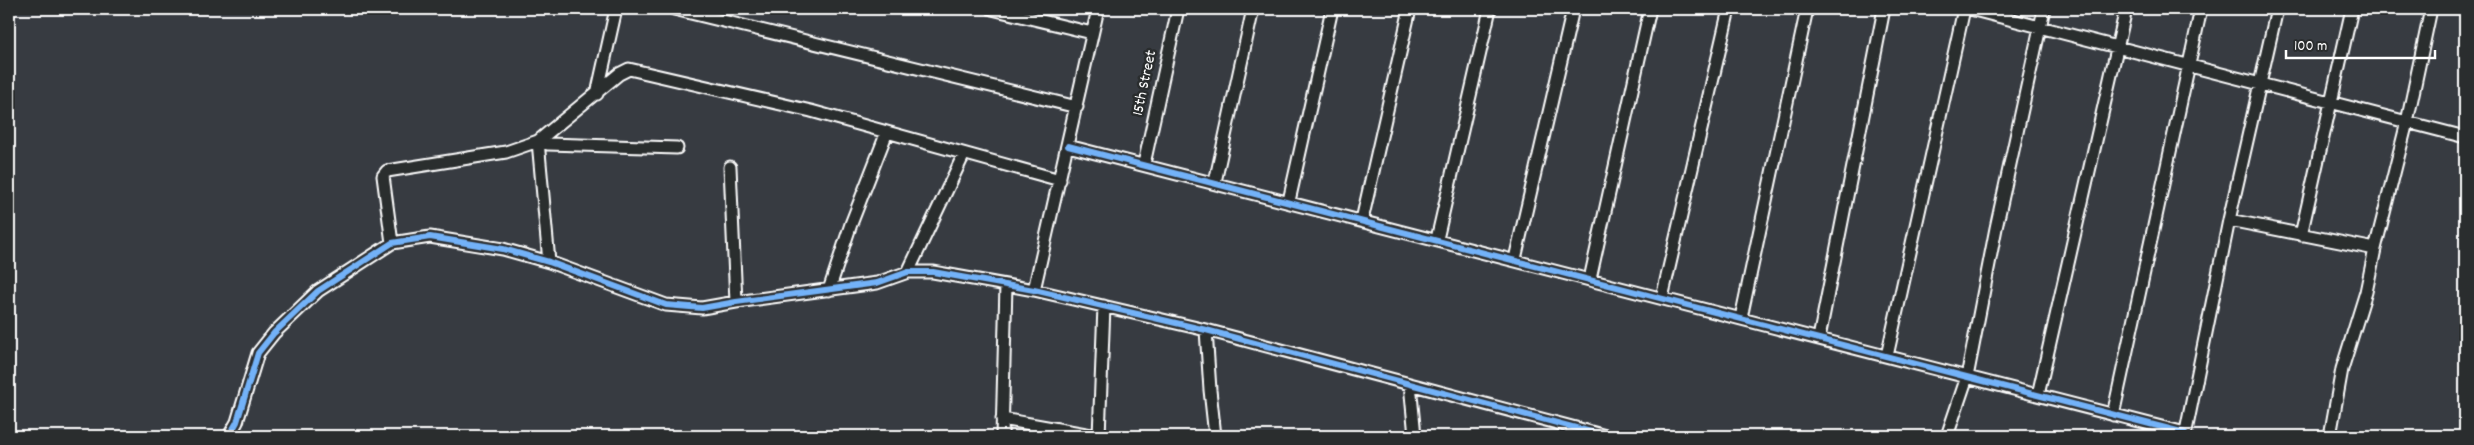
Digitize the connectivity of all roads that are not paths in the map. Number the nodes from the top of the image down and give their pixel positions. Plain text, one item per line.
1 (616, 9) edge
2 (674, 9) edge
3 (992, 9) edge
4 (1098, 9) edge
5 (1178, 9) edge
6 (1254, 9) edge
7 (1332, 9) edge
8 (1410, 9) edge
9 (1490, 9) edge
10 (1573, 9) edge
11 (1650, 9) edge
12 (1729, 9) edge
13 (1807, 9) edge
14 (1884, 9) edge
15 (1964, 9) edge
16 (1970, 9) edge
17 (2044, 9) edge
18 (2126, 9) edge
19 (2201, 9) edge
20 (2277, 9) edge
21 (2352, 9) edge
22 (2430, 9) edge
23 (2040, 27) junction
24 (1092, 34) junction
25 (2118, 46) junction
26 (2189, 65) junction
27 (2260, 85) junction
28 (596, 94) junction
29 (2331, 102) junction
30 (1077, 107) junction
31 (2407, 122) junction
32 (887, 132) junction
33 (2465, 136) edge
34 (538, 141) junction
35 (1068, 146) junction
36 (677, 148) dead end
37 (964, 154) junction
38 (1144, 164) junction
39 (730, 167) dead end
40 (1060, 180) junction
41 (1215, 182) junction
42 (1289, 201) junction
43 (1362, 220) junction
44 (2229, 220) junction
45 (2301, 235) junction
46 (1437, 239) junction
47 (392, 244) junction
48 (2375, 248) junction
49 (1515, 260) junction
50 (549, 262) junction
51 (908, 272) junction
52 (1590, 279) junction
53 (1006, 285) junction
54 (830, 290) junction
55 (1034, 290) junction
56 (1662, 298) junction
57 (736, 302) junction
58 (1104, 306) junction
59 (1741, 318) junction
60 (1206, 330) junction
61 (1819, 338) junction
62 (1887, 356) junction
63 (1967, 377) junction
64 (1410, 384) junction
65 (2038, 395) junction
66 (2113, 414) junction
67 (1002, 420) junction
68 (2185, 435) edge
69 (229, 436) edge
70 (1002, 436) edge
71 (1098, 436) edge
72 (1215, 436) edge
73 (1415, 436) edge
74 (1606, 436) edge
75 (1946, 436) edge
76 (2330, 436) edge

1 - 28 street
2 - 30 street
3 - 24 street
4 - 24 street
5 - 38 street, 15th Street
6 - 41 street
7 - 42 street
8 - 43 street
9 - 46 street
10 - 49 street
11 - 52 street
12 - 56 street
13 - 59 street
14 - 61 street
15 - 62 street
16 - 23 street
17 - 23 street
18 - 25 street
19 - 26 street
20 - 27 street
21 - 29 street
22 - 31 street
23 - 25 street
23 - 63 street
24 - 30 street
25 - 26 street
25 - 65 street
26 - 27 street
26 - 66 street
27 - 29 street
27 - 44 street
28 - 32 street
28 - 34 street
29 - 31 street
29 - 45 street
30 - 35 street
31 - 33 street
31 - 48 street
32 - 37 street
32 - 54 street
34 - 36 street
34 - 47 street
34 - 50 street
35 - 38 street
35 - 40 street
37 - 40 street
37 - 51 street
38 - 41 street
39 - 57 street
40 - 55 street
41 - 42 street
42 - 43 street
43 - 46 street
44 - 45 street
44 - 68 street
45 - 48 street
46 - 49 street
47 - 50 street
47 - 69 street
48 - 76 street
49 - 52 street
50 - 57 street
51 - 53 street
51 - 54 street
52 - 56 street
53 - 55 street
53 - 67 street
54 - 57 street
55 - 58 street
56 - 59 street
58 - 60 street
58 - 71 street
59 - 61 street
60 - 64 street
60 - 72 street
61 - 62 street
62 - 63 street
63 - 65 street
63 - 75 street
64 - 73 street
64 - 74 street
65 - 66 street
66 - 68 street
67 - 70 street
67 - 71 street

